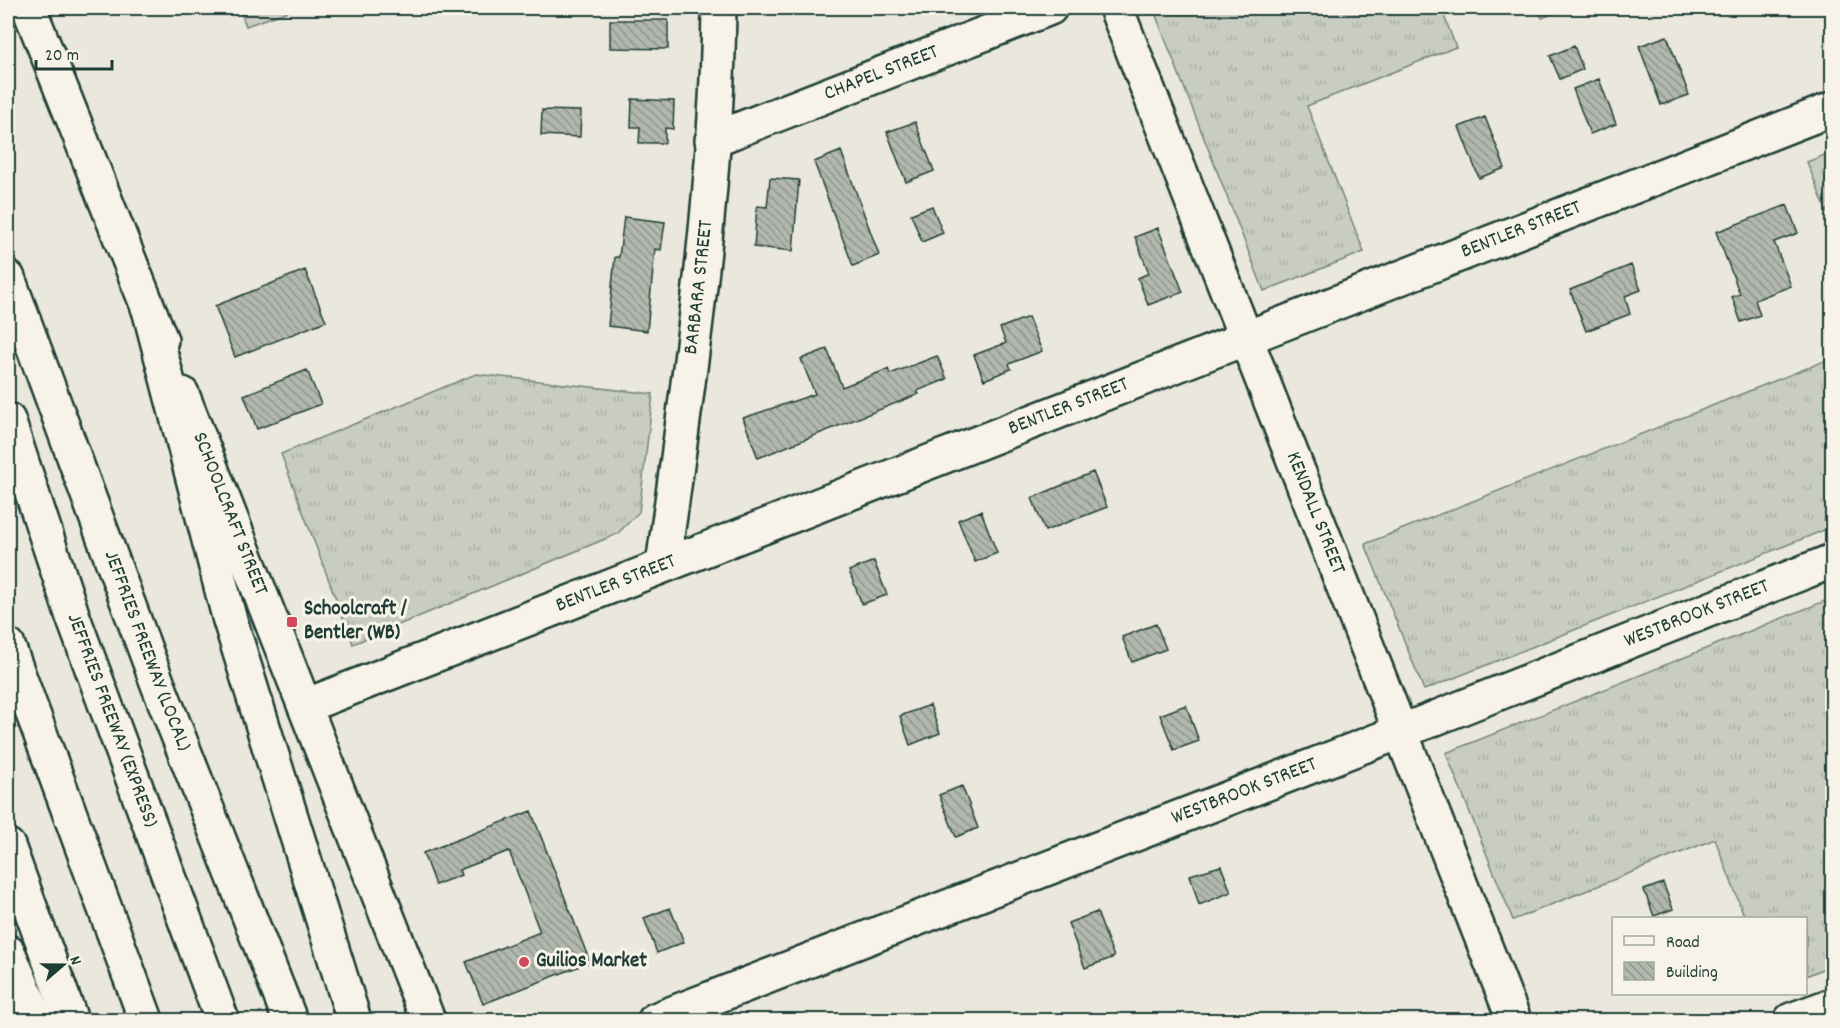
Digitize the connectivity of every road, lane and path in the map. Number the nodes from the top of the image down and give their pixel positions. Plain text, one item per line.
1 (29, 8) edge
2 (719, 8) edge
3 (1050, 8) edge
4 (1116, 8) edge
5 (1833, 109) edge
6 (712, 140) junction
7 (8, 278) edge
8 (150, 313) junction
9 (1245, 337) junction
10 (8, 420) edge
11 (1833, 561) edge
12 (663, 565) junction
13 (8, 646) edge
14 (305, 706) junction
15 (1401, 732) junction
16 (8, 846) edge
17 (8, 952) edge
18 (1833, 1005) edge
19 (37, 1020) edge
20 (71, 1020) edge
21 (146, 1020) edge
22 (222, 1020) edge
23 (290, 1020) edge
24 (354, 1020) edge
25 (428, 1020) edge
26 (655, 1020) edge
27 (1514, 1020) edge
28 (1791, 1020) edge

1 - 8 main road, SCHOOLCRAFT STREET
2 - 6 main road, BARBARA STREET
3 - 6 main road, CHAPEL STREET
4 - 9 main road, KENDALL STREET
5 - 9 main road, BENTLER STREET
6 - 12 main road, BARBARA STREET
7 - 23 main road, JEFFRIES FREEWAY (LOCAL)
8 - 14 main road, SCHOOLCRAFT STREET
8 - 24 main road
9 - 12 main road, BENTLER STREET
9 - 15 main road, KENDALL STREET
10 - 22 main road, JEFFRIES FREEWAY (EXPRESS)
11 - 15 main road, WESTBROOK STREET
12 - 14 main road, BENTLER STREET
13 - 21 main road
14 - 25 main road, SCHOOLCRAFT STREET
15 - 26 main road, WESTBROOK STREET
15 - 27 main road, KENDALL STREET
16 - 20 main road
17 - 19 main road
18 - 28 main road

